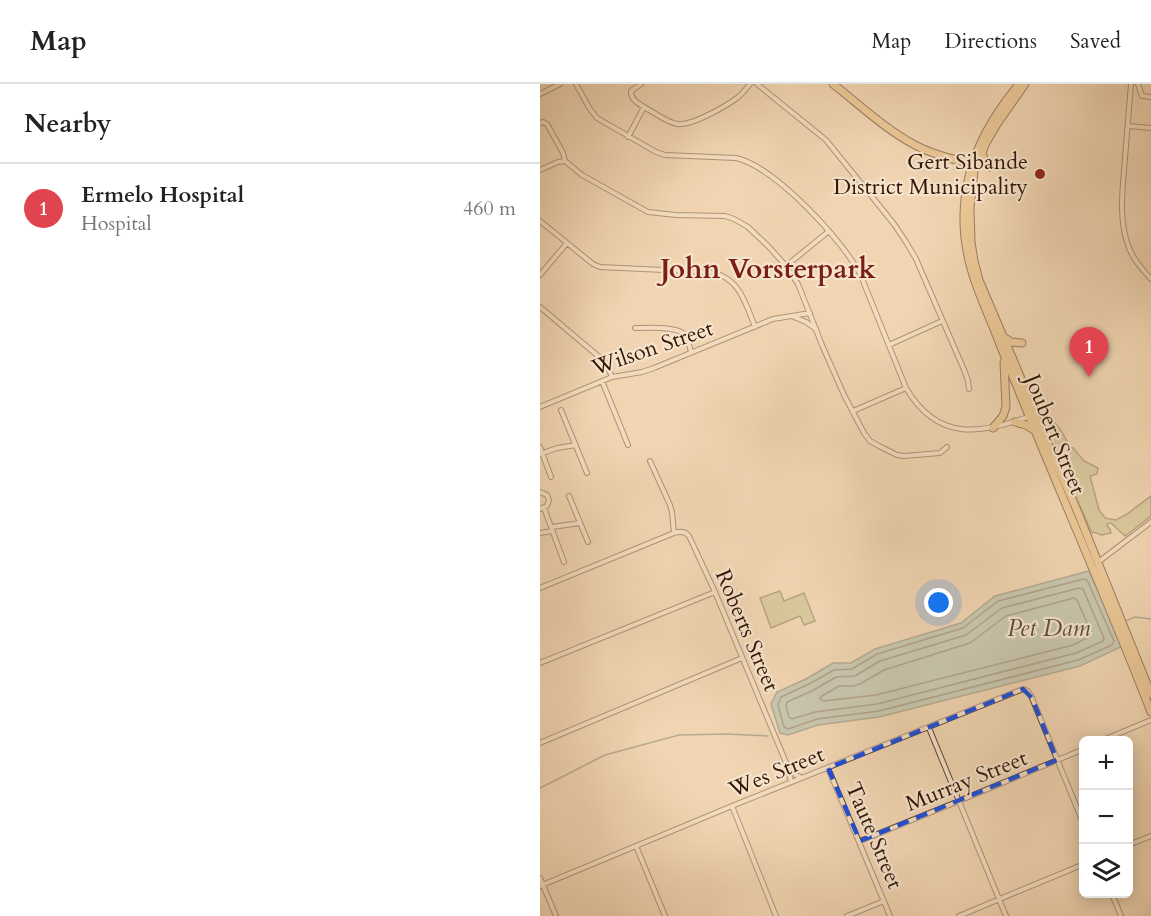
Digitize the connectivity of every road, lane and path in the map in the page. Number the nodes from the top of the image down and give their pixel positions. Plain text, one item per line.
1 (560, 84) edge
2 (576, 84) edge
3 (641, 84) edge
4 (750, 84) edge
5 (757, 84) edge
6 (833, 84) edge
7 (1019, 84) edge
8 (1026, 84) edge
9 (1131, 84) edge
10 (1138, 84) edge
11 (540, 94) edge
12 (1151, 97) edge
13 (644, 107) junction
14 (540, 123) edge
15 (1128, 126) junction
16 (1151, 128) edge
17 (628, 137) junction
18 (982, 152) junction
19 (565, 161) junction
20 (974, 164) junction
21 (990, 167) dead end
22 (540, 170) edge
23 (540, 221) edge
24 (829, 231) junction
25 (567, 243) junction
26 (786, 266) junction
27 (540, 275) edge
28 (1151, 279) edge
29 (540, 307) edge
30 (810, 313) junction
31 (793, 317) junction
32 (942, 321) junction
33 (754, 327) junction
34 (635, 328) dead end
35 (816, 330) junction
36 (1004, 336) junction
37 (1022, 343) dead end
38 (889, 345) junction
39 (691, 353) junction
40 (1004, 356) junction
41 (612, 377) junction
42 (602, 381) junction
43 (1015, 381) junction
44 (906, 388) junction
45 (969, 389) dead end
46 (1006, 397) junction
47 (540, 407) edge
48 (561, 410) dead end
49 (853, 411) junction
50 (1032, 416) junction
51 (1014, 422) junction
52 (993, 428) junction
53 (1034, 430) junction
54 (628, 445) dead end
55 (576, 446) junction
56 (947, 447) dead end
57 (541, 451) edge
58 (650, 461) dead end
59 (587, 473) dead end
60 (551, 477) dead end
61 (540, 492) edge
62 (569, 496) dead end
63 (542, 508) edge
64 (1151, 522) edge
65 (580, 523) junction
66 (552, 529) junction
67 (540, 533) edge
68 (674, 533) junction
69 (588, 542) dead end
70 (564, 562) dead end
71 (1095, 564) junction
72 (540, 588) edge
73 (715, 592) junction
74 (1121, 627) junction
75 (742, 658) junction
76 (540, 663) edge
77 (1151, 693) edge
78 (1151, 712) edge
79 (1151, 720) edge
80 (929, 727) junction
81 (1114, 736) edge
82 (540, 743) edge
83 (1079, 751) edge
84 (1057, 760) junction
85 (787, 765) junction
86 (828, 768) junction
87 (803, 778) junction
88 (791, 782) junction
89 (959, 801) junction
90 (732, 806) junction
91 (1079, 815) edge
92 (1151, 836) edge
93 (860, 841) junction
94 (1131, 844) edge
95 (636, 846) junction
96 (1079, 866) edge
97 (540, 878) edge
98 (542, 885) edge
99 (999, 898) junction
100 (1114, 898) edge
101 (884, 901) junction
102 (556, 916) edge
103 (665, 916) edge
104 (776, 916) edge
105 (846, 916) edge
106 (890, 916) edge
107 (959, 916) edge
108 (1006, 916) edge
109 (1121, 916) edge

1 - 11 street
2 - 17 street
3 - 13 street
4 - 13 street
5 - 32 street
6 - 20 main road
7 - 20 main road
8 - 18 main road
9 - 15 street
10 - 12 street
13 - 17 street
14 - 19 street
15 - 16 street
15 - 28 street
17 - 24 street
18 - 20 main road
18 - 21 main road
19 - 22 street
19 - 26 street
20 - 36 main road, Joubert Street
20 - 40 main road, Joubert Street
23 - 25 street
24 - 26 street
24 - 38 street
25 - 27 street
25 - 33 street
26 - 30 street
29 - 41 street
30 - 31 street, Wilson Street
30 - 35 street
31 - 33 street, Wilson Street
31 - 35 street
32 - 38 street
32 - 45 street
33 - 39 street, Wilson Street
34 - 39 street
35 - 49 street
36 - 37 main road
36 - 50 main road, Joubert Street
38 - 44 street
39 - 41 street, Wilson Street
40 - 43 main road, Joubert Street
40 - 46 main road
41 - 42 street, Wilson Street
42 - 47 street, Wilson Street
42 - 54 street
43 - 46 main road
43 - 50 main road, Joubert Street
44 - 49 street
44 - 52 street
46 - 52 main road
48 - 55 street
49 - 56 street
50 - 51 street
50 - 53 main road, Joubert Street
50 - 71 main road, Joubert Street
51 - 52 street
51 - 53 main road
53 - 71 main road, Joubert Street
55 - 57 street
55 - 59 street
57 - 60 street
58 - 68 street
61 - 63 street
62 - 65 street
63 - 66 street
64 - 71 street
65 - 66 street
65 - 69 street
66 - 67 street
66 - 70 street
68 - 72 street
68 - 73 street, Roberts Street
71 - 74 main road, Joubert Street
73 - 75 street, Roberts Street
73 - 76 street
74 - 77 main road, Joubert Street
74 - 78 main road, Joubert Street
75 - 82 street
75 - 85 street, Roberts Street
79 - 81 street
80 - 84 street, Wes Street
80 - 86 street, Wes Street
80 - 89 street
83 - 84 street, Murray Street
84 - 89 street, Murray Street
84 - 91 street
85 - 87 street
85 - 88 street, Roberts Street
86 - 87 street, Wes Street
86 - 93 street, Taute Street
87 - 88 street, Wes Street
88 - 90 street, Wes Street
89 - 93 street, Murray Street
89 - 99 street
90 - 95 street, Wes Street
90 - 104 street
92 - 94 street
93 - 101 street, Taute Street
95 - 98 street, Wes Street
95 - 103 street
96 - 99 street
97 - 98 street
98 - 102 street
99 - 107 street
99 - 108 street
100 - 109 street
101 - 105 street
101 - 106 street, Taute Street

